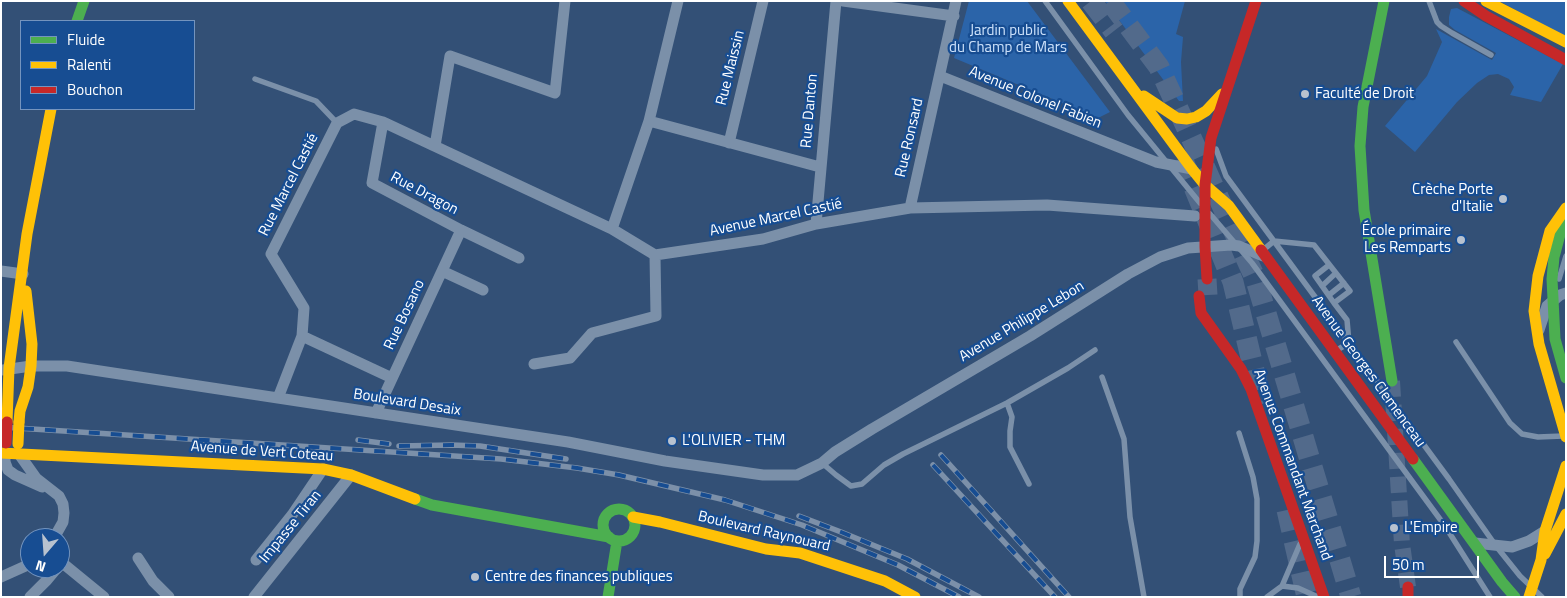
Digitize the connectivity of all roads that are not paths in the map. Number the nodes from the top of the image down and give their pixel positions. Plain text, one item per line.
1 (84, 1) edge
2 (564, 1) edge
3 (678, 1) edge
4 (763, 1) edge
5 (836, 1) edge
6 (843, 1) edge
7 (956, 1) edge
8 (1045, 1) edge
9 (1068, 1) edge
10 (1256, 1) edge
11 (1384, 1) edge
12 (1429, 1) edge
13 (1464, 1) edge
14 (1486, 1) edge
15 (1514, 15) junction
16 (954, 16) junction
17 (77, 20) edge
18 (1526, 38) junction
19 (1564, 41) edge
20 (1491, 55) dead end
21 (1561, 57) edge
22 (940, 76) junction
23 (254, 79) dead end
24 (1129, 84) junction
25 (1227, 88) junction
26 (51, 110) edge
27 (649, 121) junction
28 (383, 122) junction
29 (337, 123) junction
30 (1211, 138) junction
31 (729, 143) junction
32 (435, 146) junction
33 (1209, 161) junction
34 (1168, 165) junction
35 (820, 167) junction
36 (1192, 169) junction
37 (1206, 185) junction
38 (1193, 194) junction
39 (1228, 206) junction
40 (910, 208) junction
41 (1566, 208) edge
42 (1205, 209) junction
43 (1566, 213) edge
44 (1194, 216) junction
45 (816, 224) junction
46 (612, 229) junction
47 (461, 230) junction
48 (1563, 237) edge
49 (1274, 241) junction
50 (1239, 246) junction
51 (1201, 247) junction
52 (1264, 254) junction
53 (656, 255) junction
54 (1566, 256) edge
55 (519, 258) dead end
56 (1329, 265) junction
57 (1, 271) edge
58 (442, 271) junction
59 (1336, 273) junction
60 (23, 274) junction
61 (1203, 279) tunnel mouth
62 (1344, 283) junction
63 (1322, 286) junction
64 (483, 290) dead end
65 (1566, 293) edge
66 (1328, 295) junction
67 (1553, 300) junction
68 (1334, 303) junction
69 (1538, 331) junction
70 (302, 336) junction
71 (1456, 342) dead end
72 (1349, 343) junction
73 (1095, 350) dead end
74 (1335, 352) junction
75 (534, 364) dead end
76 (31, 366) junction
77 (5, 369) edge
78 (1102, 377) dead end
79 (392, 378) junction
80 (1566, 378) edge
81 (5, 380) edge
82 (1392, 381) tunnel mouth
83 (278, 398) junction
84 (1007, 403) junction
85 (376, 413) junction
86 (15, 418) junction
87 (1239, 433) dead end
88 (1566, 436) edge
89 (10, 450) edge
90 (822, 463) junction
91 (1566, 466) edge
92 (323, 469) junction
93 (806, 471) joint
94 (351, 476) junction
95 (1029, 484) dead end
96 (51, 490) junction
97 (1566, 514) edge
98 (605, 517) junction
99 (632, 517) junction
100 (660, 522) junction
101 (60, 528) edge
102 (573, 531) junction
103 (1545, 531) junction
104 (633, 532) junction
105 (1303, 538) junction
106 (613, 539) junction
107 (1475, 543) junction
108 (1496, 546) junction
109 (138, 558) dead end
110 (256, 560) dead end
111 (1541, 560) junction
112 (20, 568) edge
113 (70, 569) edge
114 (1, 577) edge
115 (49, 578) edge
116 (1282, 586) junction
117 (1523, 594) edge
118 (1268, 596) edge
119 (30, 597) edge
120 (104, 597) edge
121 (169, 597) edge
122 (254, 597) edge
123 (608, 597) edge
124 (915, 597) edge
125 (1144, 597) edge
126 (1240, 597) edge
127 (1318, 597) edge
128 (1324, 597) edge
129 (1333, 597) edge
130 (1490, 597) edge
131 (1542, 597) edge

1 - 17 street
2 - 32 street
3 - 27 street
4 - 31 street, Rue Maissin
5 - 35 street, Rue Danton
6 - 16 street
7 - 16 street
8 - 34 lane
9 - 24 street, Avenue Georges Clemenceau
10 - 25 street
11 - 82 street
12 - 20 lane
13 - 18 street
14 - 15 street
15 - 18 lane
15 - 19 street
16 - 22 street
18 - 21 street
22 - 34 street, Avenue Colonel Fabien
22 - 40 street, Rue Ronsard
23 - 29 lane
24 - 25 street
24 - 36 street, Avenue Georges Clemenceau
25 - 30 street
26 - 60 street
27 - 31 street
27 - 46 street
28 - 29 street
28 - 32 street
28 - 47 street, Rue Dragon
29 - 70 street, Rue Marcel Castié
30 - 33 street
30 - 49 lane
31 - 35 street
32 - 46 street
33 - 37 street
33 - 39 street
34 - 36 street, Avenue Colonel Fabien
34 - 38 lane
35 - 45 street, Rue Danton
36 - 37 street, Avenue Georges Clemenceau
36 - 38 street
37 - 39 street, Avenue Georges Clemenceau
37 - 42 street
38 - 42 lane
38 - 44 street
39 - 52 street, Avenue Georges Clemenceau
40 - 44 street, Avenue Marcel Castié
40 - 45 street, Avenue Marcel Castié
41 - 69 street
42 - 50 lane
42 - 51 street
43 - 48 street
44 - 51 street
45 - 53 street, Avenue Marcel Castié
46 - 53 street
47 - 55 street, Rue Dragon
47 - 58 street, Rue Bosano
48 - 67 street
49 - 52 lane
49 - 56 lane
49 - 72 lane
50 - 51 street, Avenue Philippe Lebon
50 - 52 street, Avenue Philippe Lebon
50 - 130 lane
51 - 61 street
51 - 90 street, Avenue Philippe Lebon
52 - 74 street, Avenue Georges Clemenceau
53 - 75 street
54 - 67 lane
56 - 59 lane
56 - 63 lane
57 - 60 street
58 - 64 street
58 - 79 street, Rue Bosano
59 - 62 lane
59 - 63 lane
60 - 76 street
60 - 77 street
62 - 66 lane
62 - 68 lane
63 - 66 lane
65 - 67 street
66 - 68 lane
67 - 69 street
67 - 80 street
68 - 72 lane
69 - 88 street
70 - 79 street
70 - 83 street, Rue Marcel Castié
71 - 88 lane
72 - 74 lane
72 - 108 lane
73 - 84 lane
74 - 107 street, Avenue Georges Clemenceau
76 - 77 street, Boulevard Desaix
76 - 83 street, Boulevard Desaix
76 - 86 street
77 - 81 street
78 - 125 lane
79 - 85 street, Rue Bosano
81 - 86 street
81 - 86 street
83 - 85 street, Boulevard Desaix
84 - 90 lane
84 - 95 lane
85 - 93 street, Boulevard Desaix
86 - 89 street, bridge
87 - 126 lane
89 - 92 street, Avenue de Vert Coteau
89 - 96 street
89 - 96 street
90 - 93 street, Avenue Philippe Lebon
91 - 103 street
92 - 94 street, Avenue de Vert Coteau
92 - 110 street
94 - 102 street, Avenue de Vert Coteau
94 - 122 street, Impasse Tiran
96 - 101 street
97 - 111 street
98 - 99 street
98 - 102 street
98 - 106 street
99 - 100 street
99 - 104 street
100 - 104 street
100 - 124 street, Boulevard Raynouard
102 - 106 street, Avenue de Vert Coteau
103 - 108 street
103 - 111 street
104 - 106 street
105 - 116 lane
105 - 128 street, Avenue Commandant Marchand
105 - 129 street, Avenue Commandant Marchand
106 - 123 street
107 - 108 street
107 - 117 street, Avenue Georges Clemenceau
108 - 117 lane
109 - 121 street
111 - 117 street
112 - 114 street
113 - 120 street
115 - 119 street
116 - 118 lane
116 - 127 lane
117 - 131 lane

